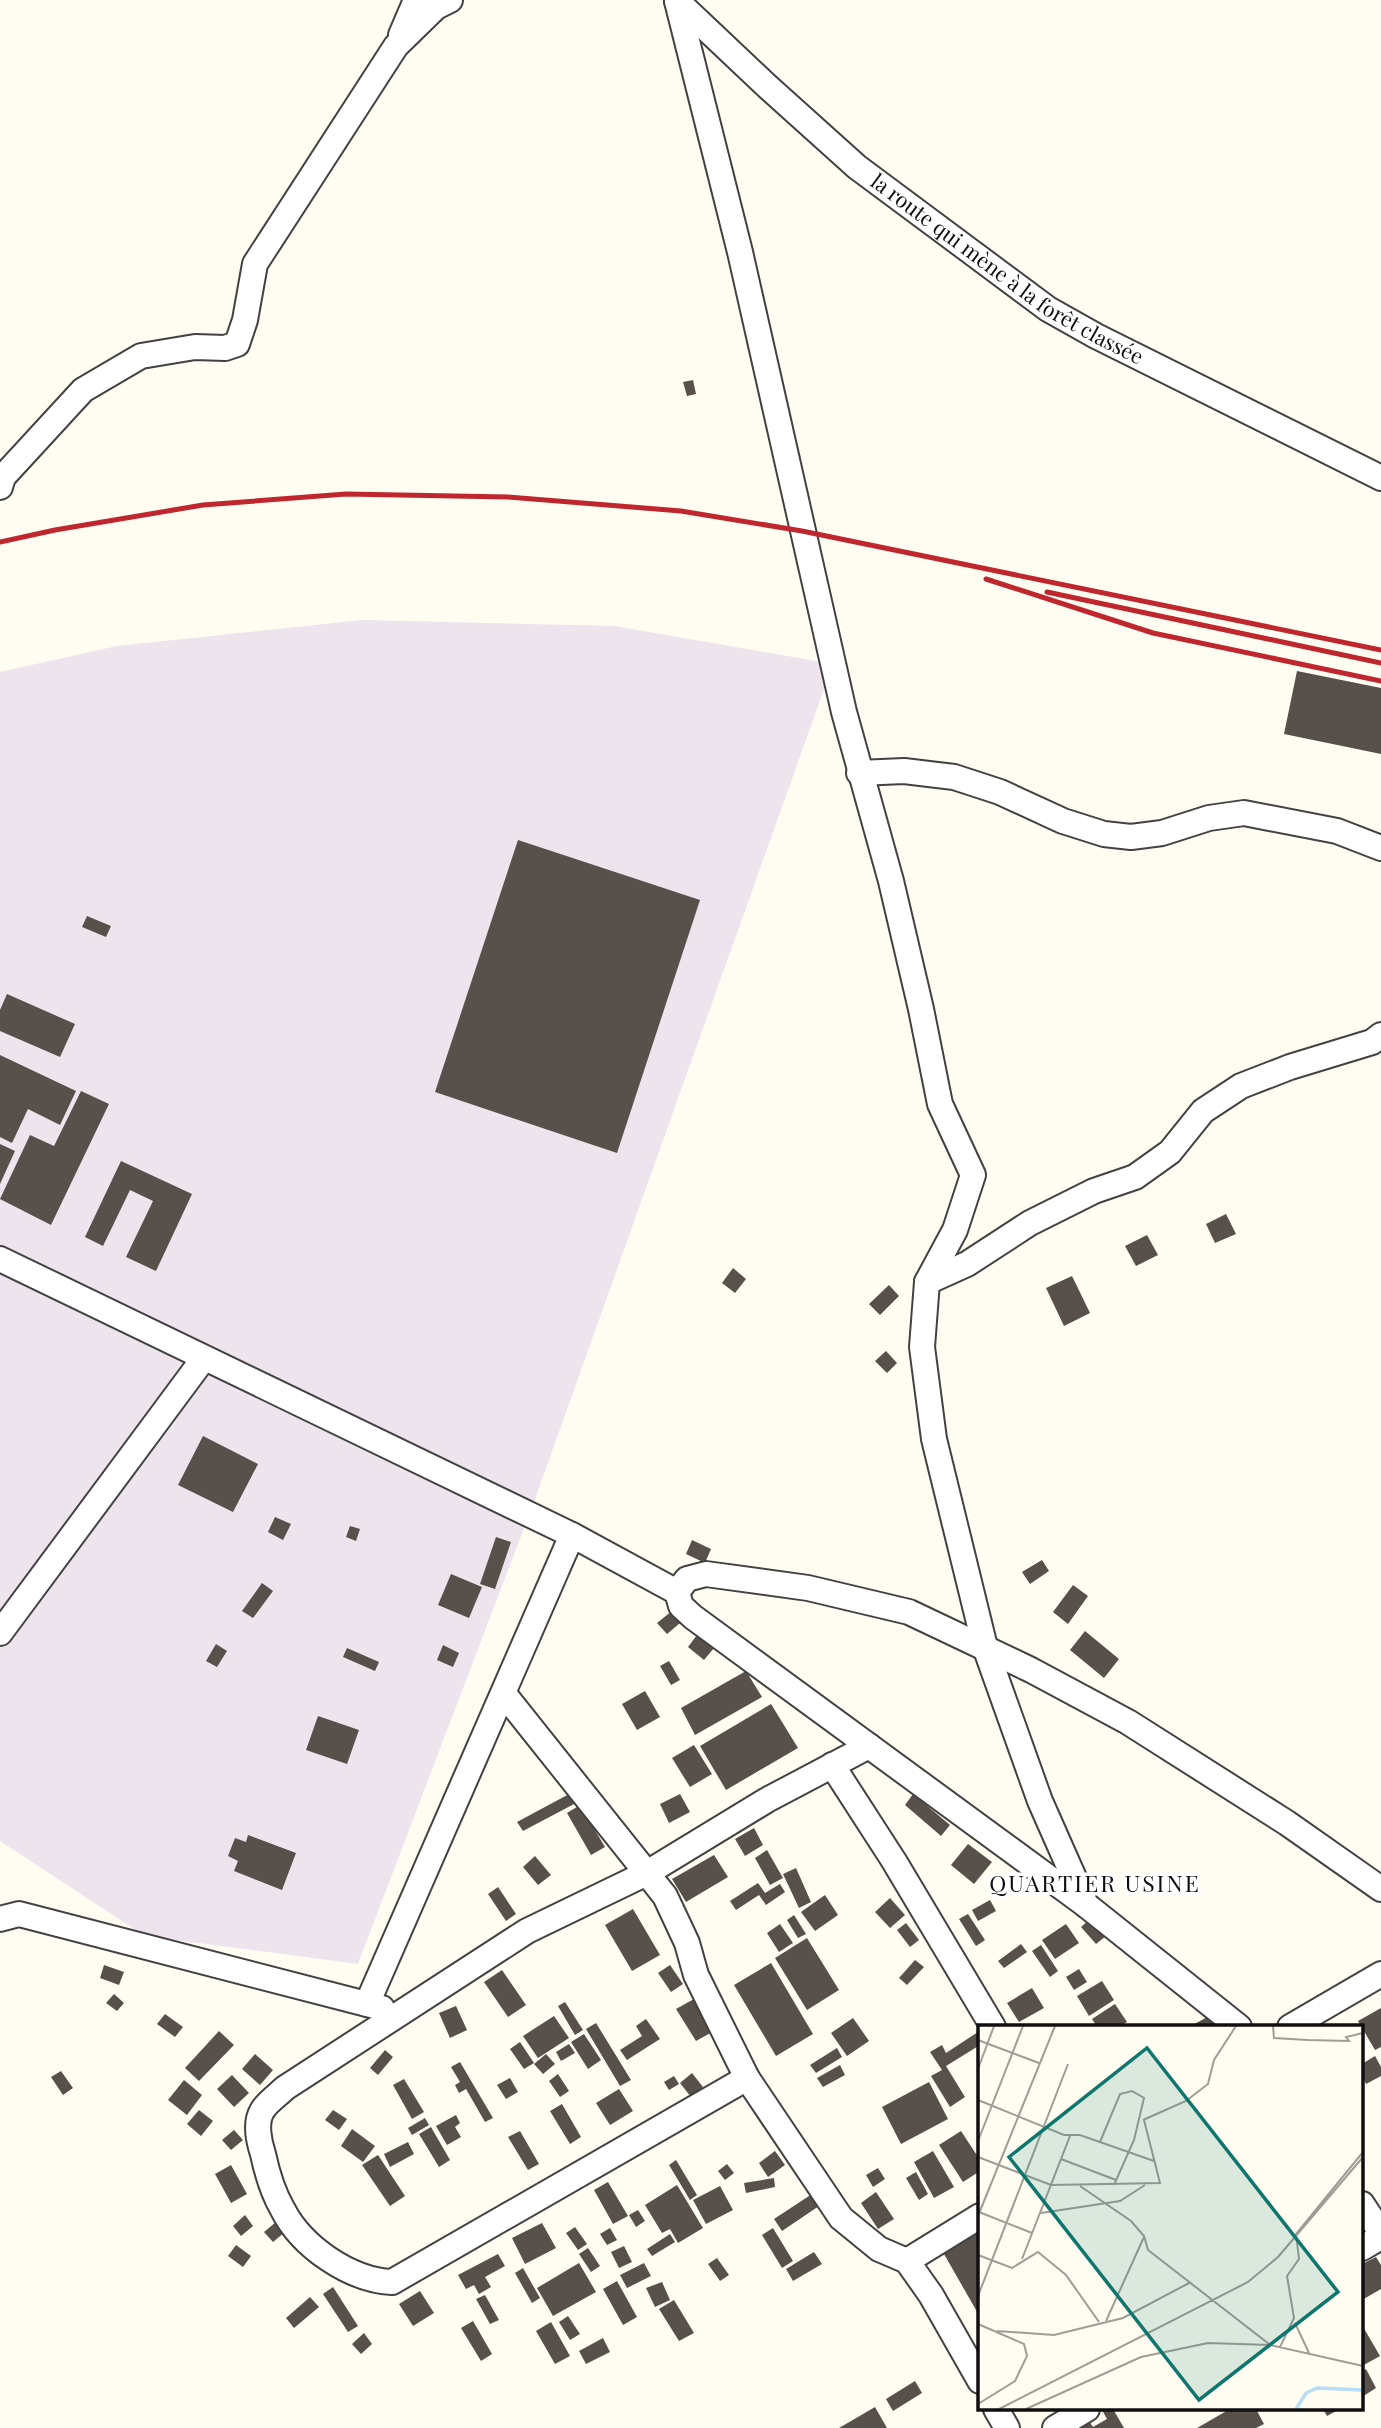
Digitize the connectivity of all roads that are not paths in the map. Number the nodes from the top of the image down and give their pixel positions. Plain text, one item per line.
1 (416, 0) edge
2 (450, 0) edge
3 (677, 0) edge
4 (396, 46) junction
5 (1381, 478) edge
6 (0, 487) edge
7 (859, 773) junction
8 (1381, 848) edge
9 (1381, 1035) edge
10 (0, 1259) edge
11 (927, 1282) junction
12 (204, 1358) junction
13 (572, 1535) junction
14 (677, 1592) junction
15 (0, 1633) edge
16 (985, 1647) junction
17 (504, 1694) junction
18 (869, 1746) junction
19 (832, 1765) junction
20 (647, 1873) junction
21 (1381, 1889) edge
22 (1086, 1905) junction
23 (0, 1919) edge
24 (1381, 1974) edge
25 (367, 2004) junction
26 (401, 2013) junction
27 (992, 2025) edge
28 (1236, 2025) edge
29 (1293, 2025) edge
30 (747, 2078) junction
31 (1364, 2207) edge
32 (978, 2217) edge
33 (1381, 2235) edge
34 (1364, 2247) edge
35 (907, 2261) junction
36 (978, 2377) edge
37 (997, 2410) edge
38 (1085, 2410) edge
39 (1007, 2428) edge
40 (1055, 2428) edge

1 - 4 street
2 - 4 street
3 - 5 street, la route qui mène à la forêt classée
3 - 7 street
4 - 6 street
7 - 8 street
7 - 11 street
9 - 11 street
10 - 12 street
11 - 16 street
12 - 13 street
12 - 15 street
13 - 14 street
13 - 17 street
14 - 16 street
14 - 18 street
16 - 21 street
16 - 22 street
17 - 20 street
17 - 25 street
18 - 19 street
18 - 22 street
19 - 20 street
19 - 27 street
20 - 26 street
20 - 30 street
22 - 28 street
23 - 25 street
24 - 29 street
25 - 26 street
26 - 30 street
30 - 35 street
31 - 33 street
32 - 35 street
33 - 34 street
35 - 36 street
37 - 39 street
38 - 40 street

